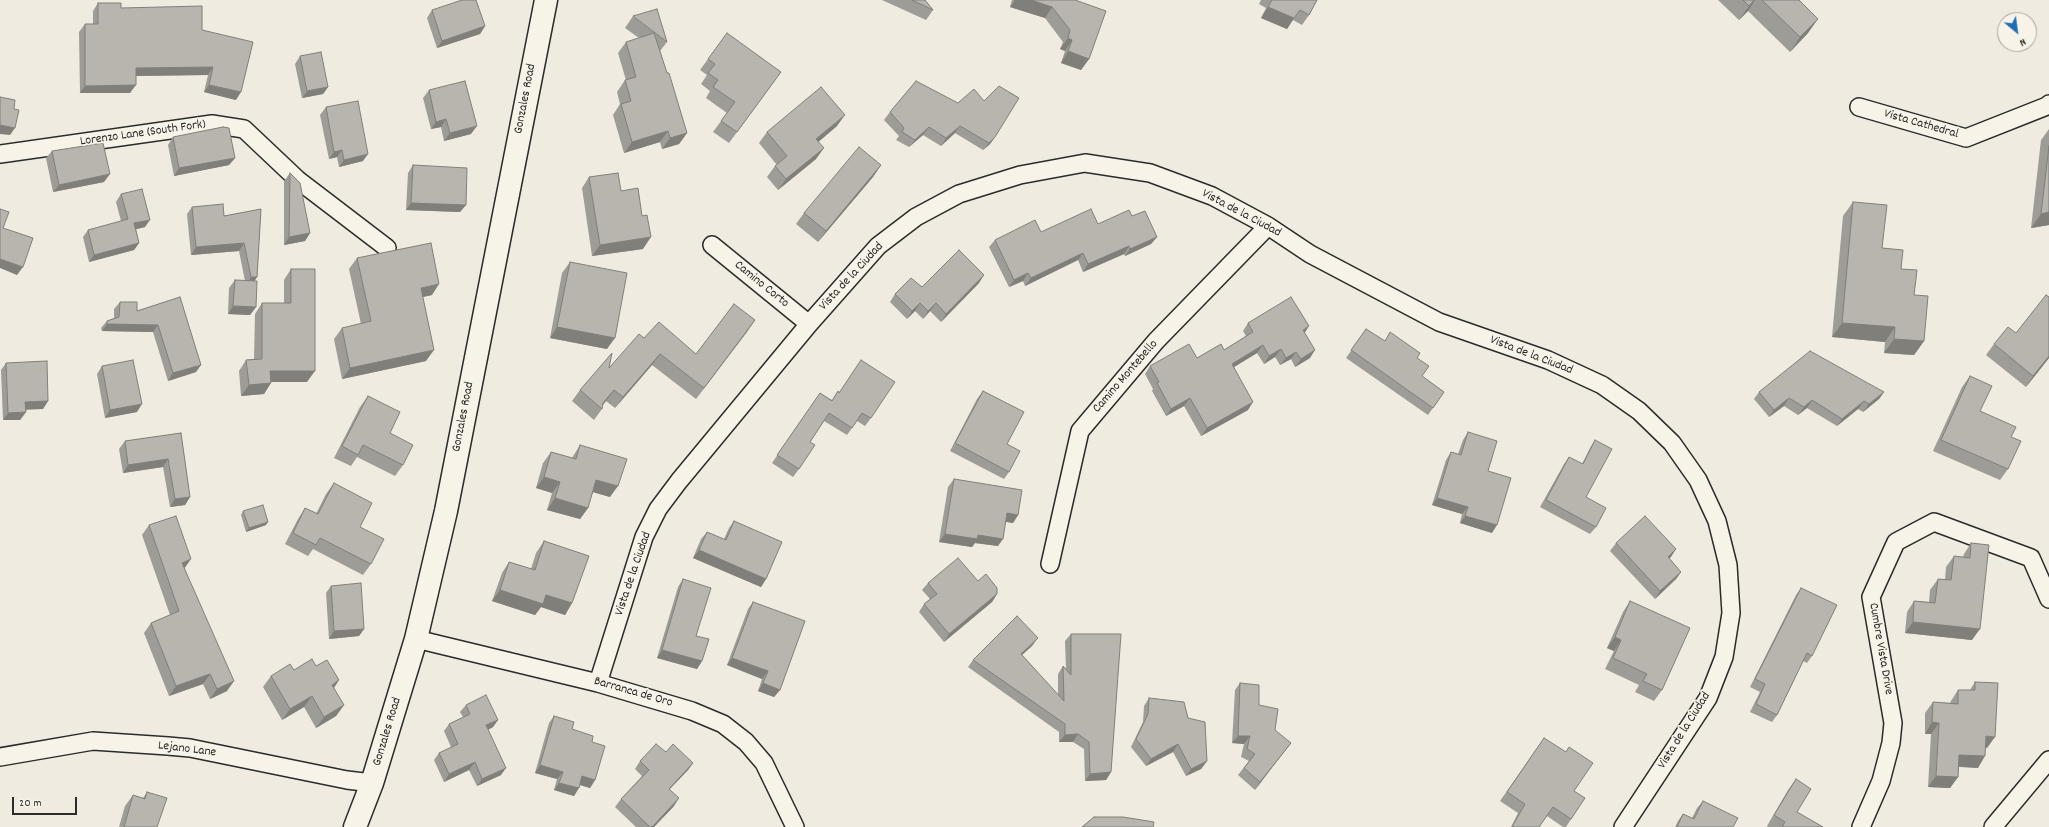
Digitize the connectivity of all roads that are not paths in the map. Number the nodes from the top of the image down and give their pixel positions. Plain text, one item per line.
1 (546, 0) edge
2 (2049, 104) edge
3 (1859, 107) dead end
4 (0, 154) edge
5 (1268, 226) junction
6 (712, 245) dead end
7 (386, 248) dead end
8 (809, 324) junction
9 (1050, 564) dead end
10 (2049, 599) edge
11 (416, 639) junction
12 (598, 683) junction
13 (0, 757) edge
14 (2049, 760) edge
15 (372, 783) junction
16 (356, 827) edge
17 (795, 827) edge
18 (1623, 827) edge
19 (1861, 827) edge
20 (1993, 827) edge

1 - 11 street, Gonzales Road
2 - 3 street, Vista Cathedral
4 - 7 street, Lorenzo Lane (South Fork)
5 - 8 street, Vista de la Ciudad
5 - 9 street, Camino Montebello
5 - 18 street, Vista de la Ciudad
6 - 8 street, Camino Corto
8 - 12 street, Vista de la Ciudad
10 - 19 street, Cumbre Vista Drive
11 - 12 street, Barranca de Oro
11 - 15 street, Gonzales Road
12 - 17 street, Barranca de Oro
13 - 15 street, Lejano Lane
14 - 20 street
15 - 16 street, Gonzales Road

